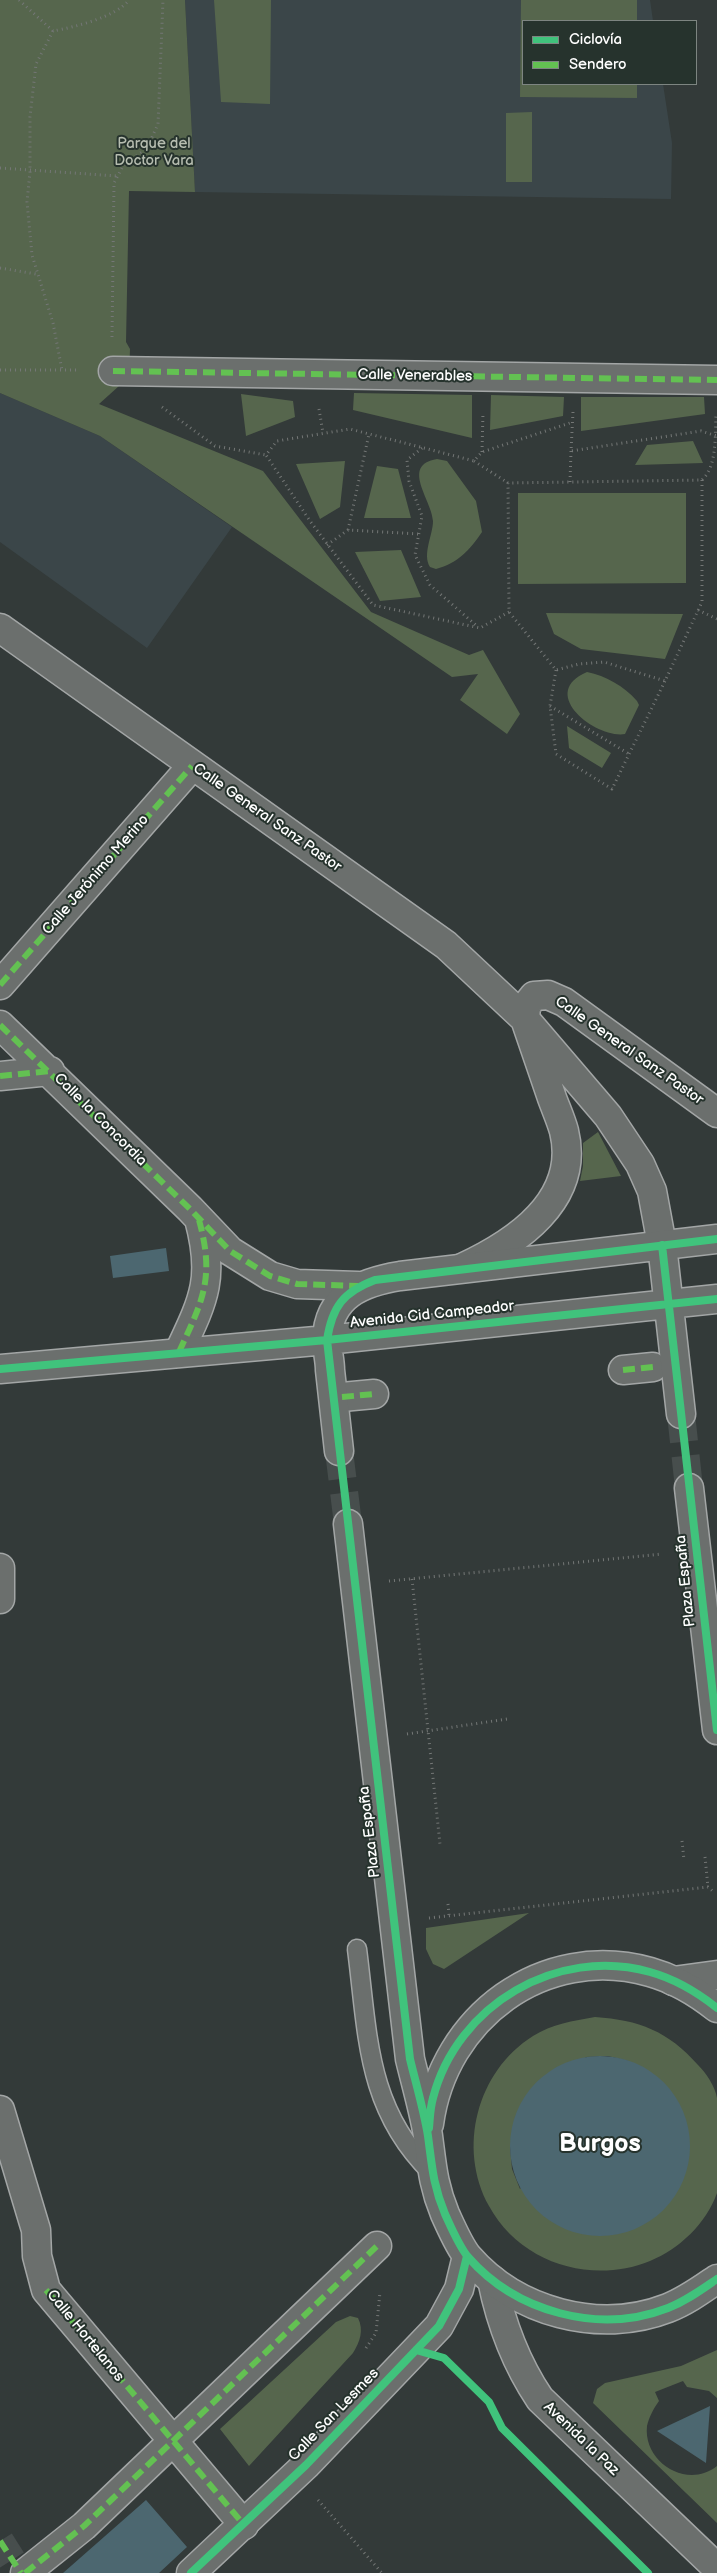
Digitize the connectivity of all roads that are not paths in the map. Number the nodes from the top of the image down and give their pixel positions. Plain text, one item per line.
1 (107, 371) road end
2 (717, 380) edge
3 (0, 628) edge
4 (192, 766) junction
5 (0, 985) edge
6 (524, 1020) junction
7 (0, 1025) edge
8 (50, 1071) junction
9 (0, 1076) edge
10 (717, 1113) edge
11 (198, 1217) junction
12 (717, 1239) edge
13 (662, 1245) junction
14 (461, 1268) junction
15 (358, 1286) junction
16 (717, 1298) edge
17 (668, 1304) junction
18 (327, 1340) junction
19 (179, 1352) junction
20 (664, 1366) junction
21 (0, 1369) edge
22 (623, 1370) dead end
23 (374, 1394) dead end
24 (337, 1397) junction
25 (681, 1414) tunnel mouth
26 (339, 1451) tunnel mouth
27 (689, 1488) tunnel mouth
28 (348, 1524) tunnel mouth
29 (0, 1568) edge
30 (0, 1599) edge
31 (717, 1730) edge
32 (357, 1949) dead end
33 (717, 1975) edge
34 (673, 1981) junction
35 (717, 2008) edge
36 (0, 2110) edge
37 (428, 2136) junction
38 (431, 2172) junction
39 (376, 2246) road end
40 (467, 2256) junction
41 (717, 2279) edge
42 (492, 2280) junction
43 (705, 2296) edge
44 (173, 2443) junction
45 (244, 2525) junction
46 (717, 2568) edge
47 (19, 2569) edge
48 (191, 2573) edge

1 - 2 street, Calle Venerables
3 - 4 street, Calle General Sanz Pastor
4 - 5 street, Calle Jerónimo Merino
4 - 6 street, Calle General Sanz Pastor
6 - 10 street, Calle General Sanz Pastor
6 - 13 street, Calle General Sanz Pastor
6 - 14 street, Calle General Sanz Pastor
7 - 8 street, Calle la Concordia
8 - 9 street
8 - 11 street, Calle la Concordia
11 - 15 street, Calle la Concordia
11 - 19 street
12 - 13 street
13 - 14 street
13 - 17 street
14 - 15 street
15 - 18 street
16 - 17 street, Avenida Cid Campeador
17 - 18 street, Avenida Cid Campeador
17 - 20 street
18 - 19 street, Avenida Cid Campeador
18 - 24 street
19 - 21 street, Avenida Cid Campeador
20 - 22 street
20 - 25 street
23 - 24 street
24 - 26 street
27 - 31 street, Plaza España
28 - 37 street, Plaza España
29 - 30 street
32 - 38 lane
33 - 34 street
34 - 35 street, Plaza España
34 - 37 street, Plaza España
36 - 44 street, Calle Hortelanos
37 - 38 street, Plaza España
38 - 40 street, Plaza España
39 - 44 street
40 - 42 street, Plaza España
40 - 45 street, Calle San Lesmes
41 - 43 street, Plaza España
42 - 43 street, Plaza España
42 - 46 street, Avenida la Paz
44 - 45 street, Calle Hortelanos
44 - 47 street
45 - 48 street, Calle San Lesmes

